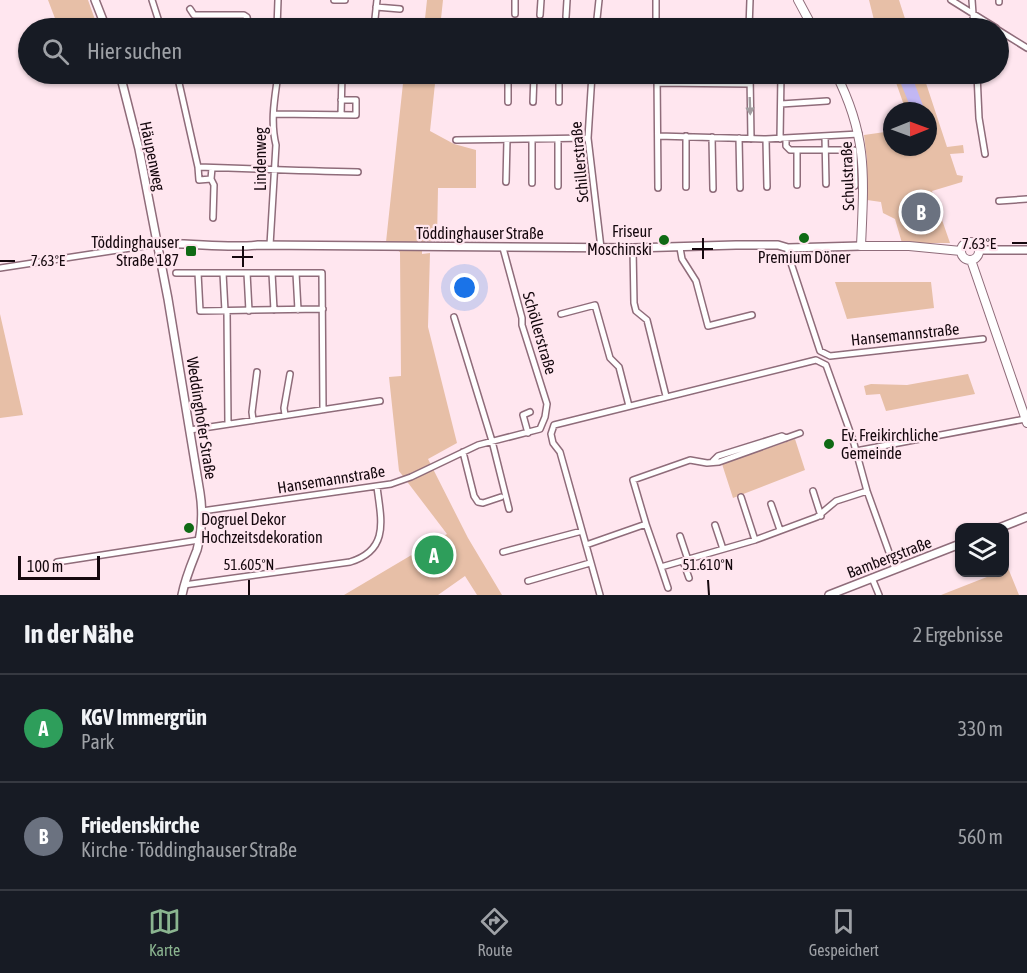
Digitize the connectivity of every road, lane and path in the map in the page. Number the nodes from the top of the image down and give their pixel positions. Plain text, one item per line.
1 (95, 0) edge
2 (152, 0) edge
3 (278, 0) edge
4 (334, 0) edge
5 (345, 0) edge
6 (377, 0) edge
7 (515, 0) edge
8 (541, 0) edge
9 (567, 0) edge
10 (599, 0) edge
11 (656, 0) edge
12 (750, 0) edge
13 (798, 0) edge
14 (951, 0) edge
15 (972, 0) edge
16 (376, 7) junction
17 (190, 9) dead end
18 (400, 9) dead end
19 (972, 13) junction
20 (514, 14) dead end
21 (540, 15) dead end
22 (566, 17) dead end
23 (102, 18) edge
24 (158, 18) edge
25 (246, 18) edge
26 (277, 18) edge
27 (375, 18) edge
28 (597, 18) edge
29 (656, 18) edge
30 (749, 18) edge
31 (808, 18) edge
32 (973, 18) edge
33 (980, 18) edge
34 (1009, 37) edge
35 (1027, 48) edge
36 (123, 84) edge
37 (179, 84) edge
38 (276, 84) edge
39 (342, 84) edge
40 (508, 84) edge
41 (534, 84) edge
42 (559, 84) edge
43 (591, 84) edge
44 (657, 84) edge
45 (749, 84) edge
46 (781, 84) edge
47 (841, 84) edge
48 (977, 84) edge
49 (341, 100) junction
50 (827, 100) dead end
51 (508, 102) dead end
52 (533, 102) dead end
53 (559, 102) dead end
54 (781, 104) junction
55 (274, 114) junction
56 (341, 115) junction
57 (859, 134) junction
58 (658, 136) junction
59 (686, 136) junction
60 (825, 136) junction
61 (712, 137) junction
62 (588, 138) junction
63 (739, 138) junction
64 (783, 138) junction
65 (558, 139) junction
66 (751, 139) junction
67 (766, 139) junction
68 (456, 140) dead end
69 (507, 140) junction
70 (532, 140) junction
71 (826, 150) junction
72 (797, 151) junction
73 (985, 154) dead end
74 (198, 167) junction
75 (212, 168) junction
76 (276, 170) junction
77 (358, 172) dead end
78 (211, 179) junction
79 (506, 182) dead end
80 (532, 183) dead end
81 (826, 184) dead end
82 (797, 185) dead end
83 (558, 186) dead end
84 (855, 186) dead end
85 (686, 187) dead end
86 (766, 187) dead end
87 (658, 188) dead end
88 (740, 188) dead end
89 (713, 189) dead end
90 (1027, 199) edge
91 (999, 201) dead end
92 (213, 218) dead end
93 (158, 243) junction
94 (270, 245) junction
95 (861, 246) junction
96 (503, 248) junction
97 (601, 248) junction
98 (633, 248) junction
99 (680, 248) junction
100 (788, 248) junction
101 (961, 250) junction
102 (979, 250) junction
103 (1027, 250) edge
104 (971, 260) junction
105 (0, 268) edge
106 (177, 273) dead end
107 (198, 273) junction
108 (223, 273) junction
109 (248, 273) junction
110 (272, 273) junction
111 (296, 273) junction
112 (323, 309) junction
113 (249, 310) junction
114 (274, 310) junction
115 (298, 310) junction
116 (226, 311) junction
117 (561, 314) dead end
118 (752, 315) dead end
119 (454, 317) dead end
120 (983, 339) dead end
121 (257, 372) dead end
122 (290, 374) dead end
123 (666, 396) junction
124 (380, 400) dead end
125 (629, 406) junction
126 (323, 409) junction
127 (530, 412) dead end
128 (285, 415) junction
129 (253, 420) junction
130 (1026, 421) edge
131 (228, 424) junction
132 (543, 424) joint
133 (190, 430) junction
134 (528, 433) junction
135 (800, 433) dead end
136 (492, 441) junction
137 (856, 451) junction
138 (463, 452) junction
139 (377, 487) junction
140 (813, 491) dead end
141 (867, 491) junction
142 (501, 497) dead end
143 (741, 497) dead end
144 (771, 504) dead end
145 (509, 509) dead end
146 (202, 511) junction
147 (821, 516) junction
148 (1027, 517) edge
149 (646, 524) junction
150 (1009, 524) edge
151 (715, 525) dead end
152 (780, 530) junction
153 (582, 531) junction
154 (680, 536) dead end
155 (199, 540) junction
156 (755, 540) junction
157 (586, 545) junction
158 (955, 546) edge
159 (723, 549) junction
160 (503, 552) dead end
161 (686, 560) junction
162 (57, 562) dead end
163 (590, 563) junction
164 (661, 567) junction
165 (895, 569) junction
166 (689, 578) dead end
167 (872, 578) junction
168 (528, 581) dead end
169 (184, 585) junction
170 (668, 588) dead end
171 (183, 595) edge
172 (600, 595) edge
173 (829, 595) edge
174 (879, 595) edge

1 - 23 street
2 - 24 street
3 - 26 street
4 - 5 street
6 - 16 street
7 - 20 street
8 - 21 street
9 - 22 street
10 - 28 street
11 - 29 street
12 - 30 street
13 - 31 main road
14 - 19 street
15 - 19 street
16 - 18 street
16 - 27 street
17 - 25 street
19 - 32 street
19 - 33 street
34 - 35 street
36 - 93 street, Häupenweg
37 - 74 street
38 - 55 street, Lindenweg
39 - 49 street
40 - 51 street
41 - 52 street
42 - 53 street
43 - 62 street, Schillerstraße
44 - 58 street
45 -> 66 street
46 - 54 street
47 - 57 main road, Schulstraße
48 - 73 street
49 - 56 street
49 - 56 street
50 - 54 street
54 - 64 street
55 - 56 street
55 - 76 street, Lindenweg
57 - 60 street
57 - 95 main road, Schulstraße
58 - 59 street
58 - 87 street
59 - 61 street
59 - 85 street
60 - 64 street
60 - 71 street
61 - 63 street
61 - 89 street
62 - 65 street
62 - 97 street, Schillerstraße
63 - 66 street
63 - 88 street
64 - 67 street
64 - 72 street
65 - 70 street
65 - 83 street
66 - 67 street
67 - 86 street
68 - 69 street
69 - 70 street
69 - 79 street
70 - 80 street
71 - 72 street
71 - 81 street
71 - 84 street
72 - 82 street
74 - 75 street
74 - 78 street
75 - 76 street
75 - 78 street
76 - 77 street
76 - 94 street, Lindenweg
78 - 92 street
90 - 91 street
93 - 94 street, Töddinghauser Straße
93 - 105 street, Töddinghauser Straße
93 - 133 street, Weddinghofer Straße
94 - 96 street, Töddinghauser Straße
95 - 100 street, Töddinghauser Straße
95 - 101 main road, Töddinghauser Straße
96 - 97 street, Töddinghauser Straße
96 - 132 street, Schöllerstraße
97 - 98 street, Töddinghauser Straße
98 - 99 street, Töddinghauser Straße
98 - 123 street
99 - 100 street, Töddinghauser Straße
99 - 118 street
100 - 120 street, Hansemannstraße
101 - 102 main road
101 - 104 main road
102 - 103 street
102 - 104 main road
104 - 130 main road
106 - 107 street
107 - 108 street
107 - 116 street
108 - 109 street
108 - 116 street
109 - 110 street
109 - 113 street
110 - 111 street
110 - 114 street
111 - 112 street
111 - 115 street
112 - 115 street
112 - 126 street
113 - 114 street
113 - 116 street
114 - 115 street
116 - 131 street
117 - 125 street
119 - 136 street
121 - 129 street
122 - 128 street
123 - 125 street
123 - 137 street
124 - 126 street
125 - 153 street
126 - 128 street
127 - 134 street
128 - 129 street
129 - 131 street
130 - 137 street
131 - 133 street
132 - 134 street, Hansemannstraße
133 - 146 street, Weddinghofer Straße
134 - 136 street, Hansemannstraße
135 - 149 street
136 - 138 street, Hansemannstraße
136 - 145 street
137 - 141 street
138 - 139 street, Hansemannstraße
138 - 142 street
139 - 146 street, Hansemannstraße
139 - 169 street
140 - 147 street
141 - 147 street
141 - 165 street
143 - 156 street
144 - 152 street
146 - 155 street, Weddinghofer Straße
147 - 152 street
148 - 150 street
149 - 157 street
149 - 164 street
151 - 159 street
152 - 156 street
153 - 157 street
153 - 160 street
154 - 161 street
155 - 162 street
155 - 169 street, Weddinghofer Straße
156 - 159 street
157 - 163 street
158 - 165 street, Bambergstraße
159 - 161 street
161 - 164 street
161 - 166 street
163 - 168 street
163 - 172 street
164 - 170 street
165 - 167 street, Bambergstraße
167 - 173 street, Bambergstraße
167 - 174 street
169 - 171 street, Weddinghofer Straße

